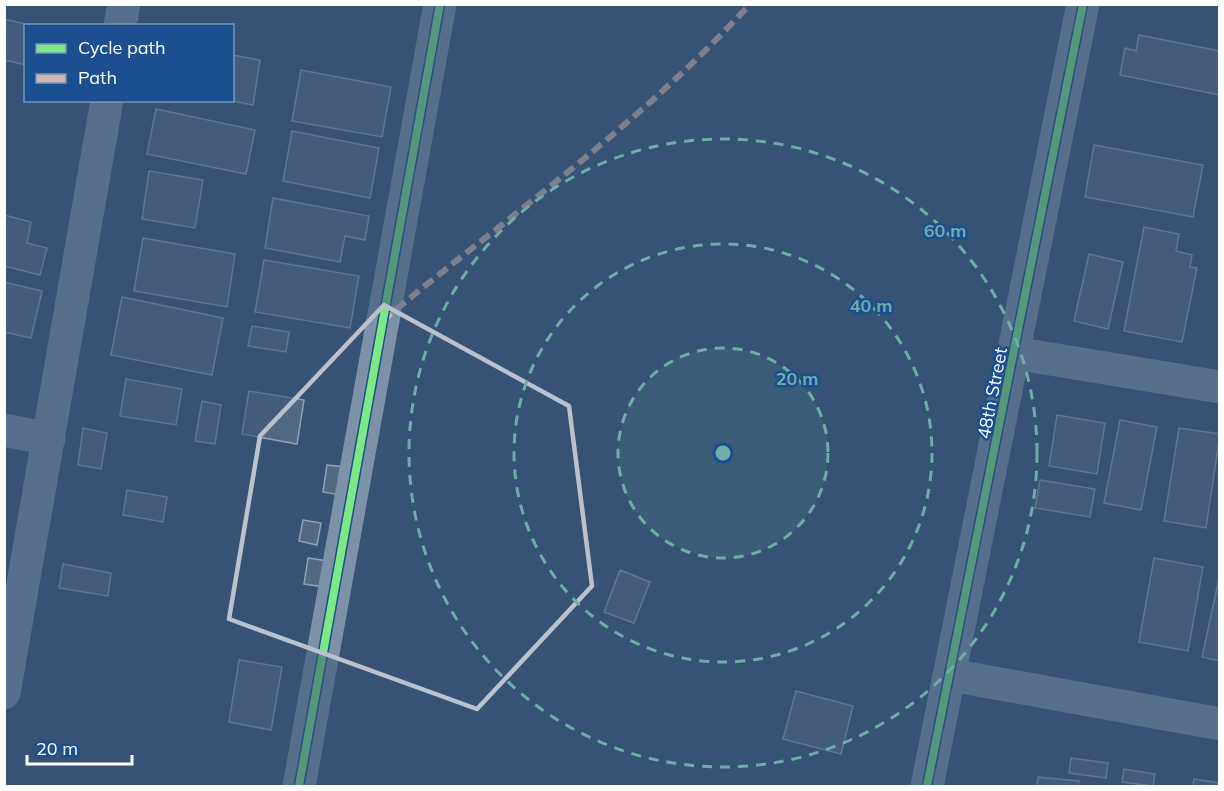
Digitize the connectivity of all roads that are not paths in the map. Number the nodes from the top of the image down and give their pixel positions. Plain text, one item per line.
1 (124, 4) edge
2 (440, 4) edge
3 (1083, 4) edge
4 (120, 24) edge
5 (107, 102) edge
6 (1015, 353) junction
7 (1220, 387) edge
8 (4, 430) edge
9 (50, 439) junction
10 (951, 675) junction
11 (4, 693) edge
12 (1220, 724) edge
13 (299, 786) edge
14 (927, 786) edge

1 - 4 street
2 - 13 street
3 - 6 street, 48th Street
5 - 9 street
6 - 7 street
6 - 10 street, 48th Street
8 - 9 street
9 - 11 street
10 - 12 street
10 - 14 street, 48th Street

